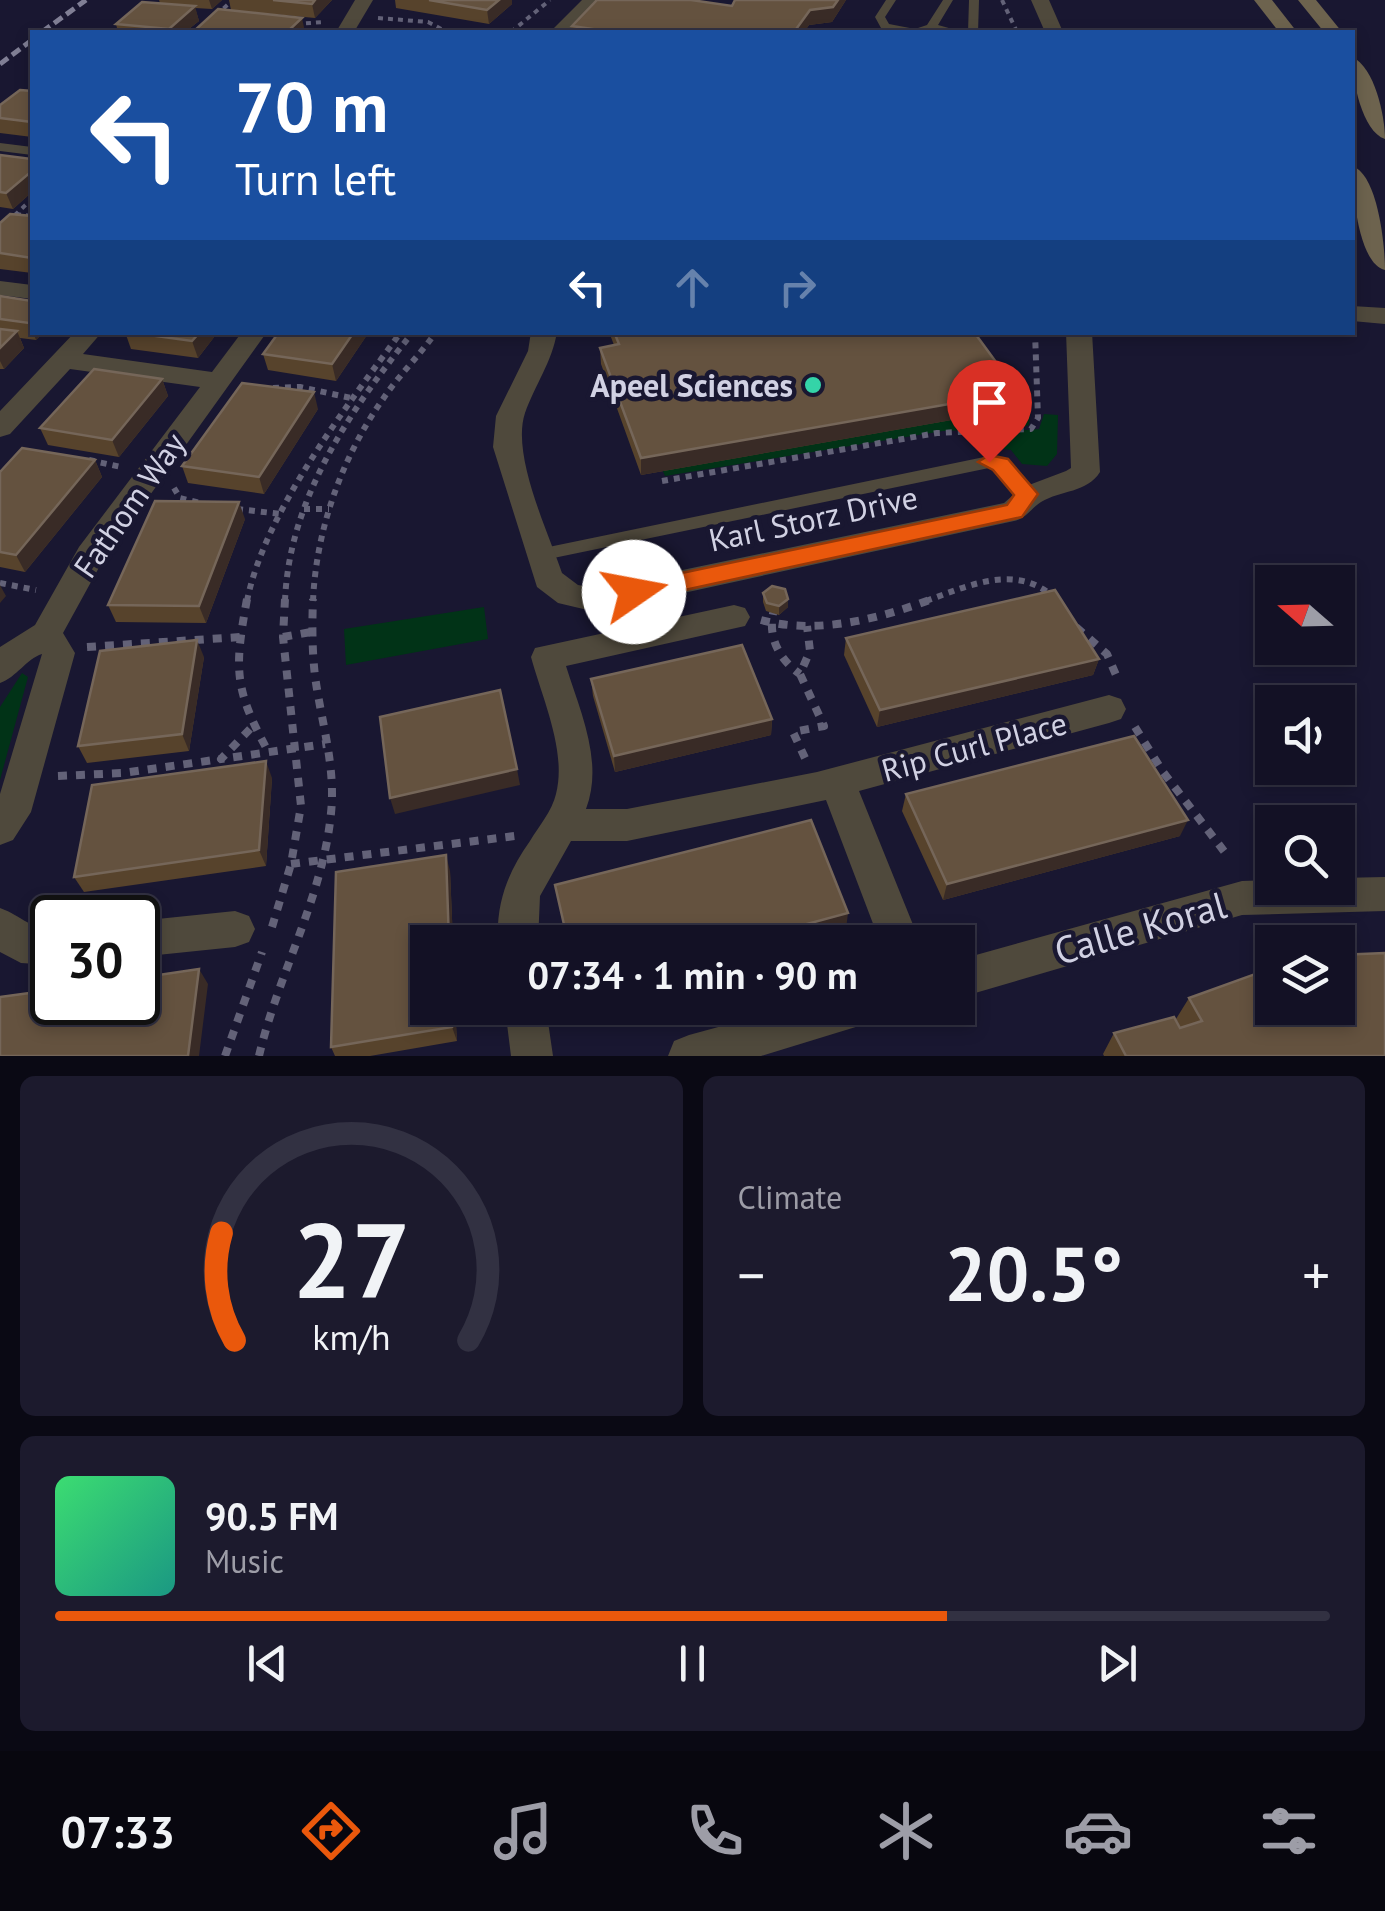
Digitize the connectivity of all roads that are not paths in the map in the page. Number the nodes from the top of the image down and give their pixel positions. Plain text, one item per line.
1 (364, 0) edge
2 (592, 0) edge
3 (891, 0) edge
4 (948, 0) edge
5 (974, 0) edge
6 (1040, 0) edge
7 (1263, 0) edge
8 (1306, 0) edge
9 (931, 27) junction
10 (346, 30) edge
11 (560, 30) edge
12 (905, 30) edge
13 (921, 30) edge
14 (947, 30) edge
15 (973, 30) edge
16 (1053, 30) edge
17 (1286, 30) edge
18 (1331, 30) edge
19 (1355, 69) edge
20 (1385, 133) edge
21 (0, 147) edge
22 (30, 151) edge
23 (1355, 180) edge
24 (1385, 263) edge
25 (0, 288) edge
26 (30, 292) edge
27 (1355, 313) edge
28 (1385, 316) edge
29 (87, 335) edge
30 (253, 335) edge
31 (544, 335) edge
32 (1079, 335) edge
33 (66, 360) junction
34 (218, 380) junction
35 (0, 428) edge
36 (1026, 494) junction
37 (539, 555) junction
38 (734, 617) road end
39 (46, 634) junction
40 (0, 670) edge
41 (1121, 706) road end
42 (838, 782) junction
43 (559, 825) junction
44 (0, 829) edge
45 (1385, 894) edge
46 (516, 925) edge
47 (893, 925) edge
48 (0, 926) edge
49 (256, 937) road end
50 (160, 939) edge
51 (30, 946) edge
52 (975, 974) edge
53 (528, 1025) edge
54 (798, 1025) edge
55 (532, 1056) edge
56 (689, 1056) edge

1 - 10 street
2 - 11 street
3 - 12 lane
4 - 9 lane
5 - 15 lane
6 - 16 street
7 - 17 main road
8 - 18 main road
9 - 13 lane
9 - 14 lane
19 - 20 main road
21 - 22 lane
23 - 24 main road
25 - 26 street
27 - 28 street
29 - 33 street
30 - 34 street, Fathom Way
31 - 37 street, Karl Storz Drive
32 - 36 street, Karl Storz Drive
33 - 34 street
33 - 35 street
34 - 39 street, Fathom Way
36 - 37 lane
36 - 37 street, Karl Storz Drive
38 - 43 street
39 - 40 street, Fathom Way
39 - 44 street
41 - 42 street, Rip Curl Place
42 - 43 street, Rip Curl Place
42 - 47 street, Rip Curl Place
43 - 46 street
45 - 52 street, Calle Koral
48 - 51 street
49 - 50 street
53 - 55 street
54 - 56 street

